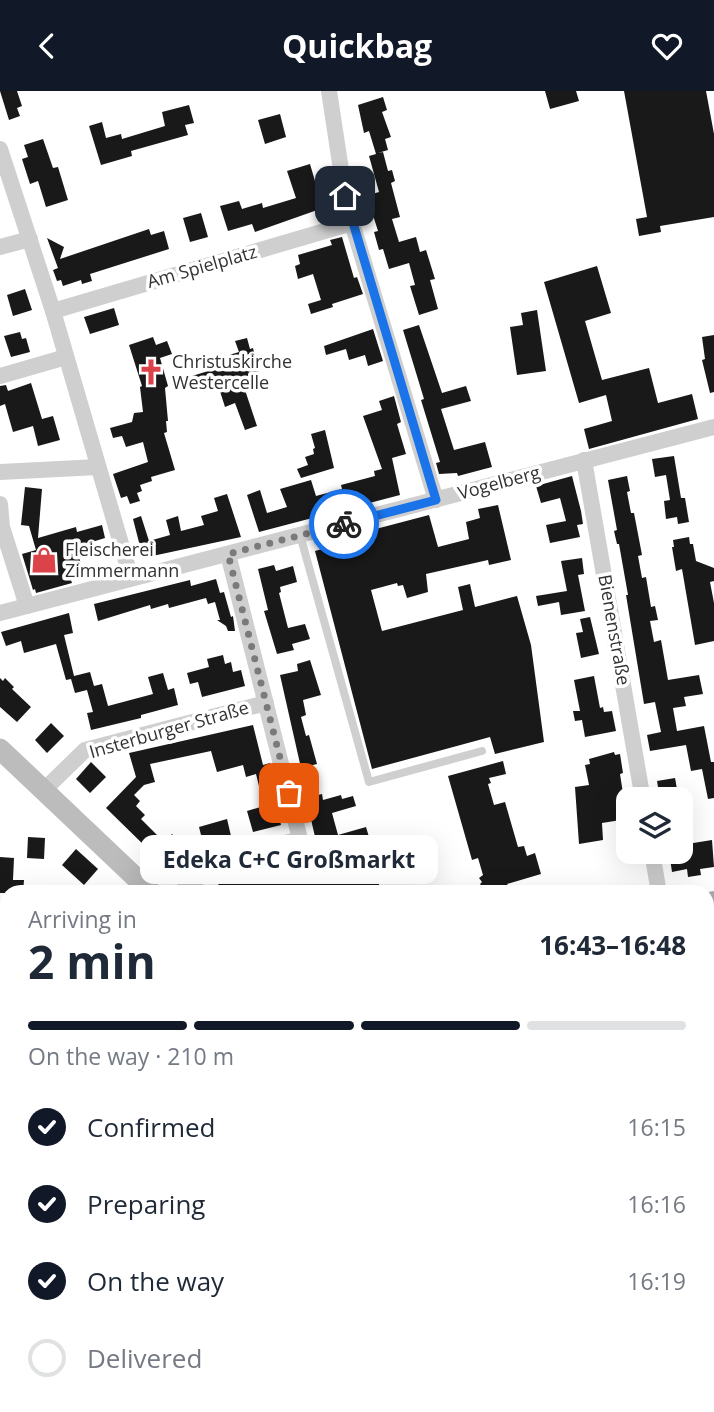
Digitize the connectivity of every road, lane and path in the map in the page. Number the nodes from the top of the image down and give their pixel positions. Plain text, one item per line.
1 (330, 91) edge
2 (0, 149) edge
3 (352, 223) junction
4 (30, 239) junction
5 (0, 247) edge
6 (53, 311) junction
7 (66, 357) junction
8 (0, 376) edge
9 (714, 427) edge
10 (584, 460) junction
11 (98, 467) junction
12 (0, 472) edge
13 (436, 500) junction
14 (0, 504) edge
15 (300, 535) junction
16 (228, 554) junction
17 (131, 578) junction
18 (27, 606) junction
19 (0, 613) edge
20 (266, 703) junction
21 (0, 749) edge
22 (482, 751) dead end
23 (641, 787) edge
24 (44, 790) junction
25 (654, 864) edge
26 (144, 885) edge
27 (198, 885) edge
28 (658, 885) edge

1 - 3 street
2 - 4 street
3 - 6 street, Am Spielplatz
3 - 13 street
4 - 5 street
4 - 6 street
6 - 7 street
7 - 8 street
7 - 11 street
9 - 10 street, Vogelberg
10 - 13 street, Vogelberg
10 - 23 street, Bienenstraße
11 - 12 street
11 - 17 street
13 - 15 street, Vogelberg
14 - 18 street
15 - 16 street, Vogelberg
15 - 22 lane
16 - 17 street, Vogelberg
16 - 20 street
17 - 18 street, Vogelberg
18 - 19 street, Vogelberg
20 - 24 street, Insterburger Straße
20 - 27 street
21 - 24 street
24 - 26 street
25 - 28 street

